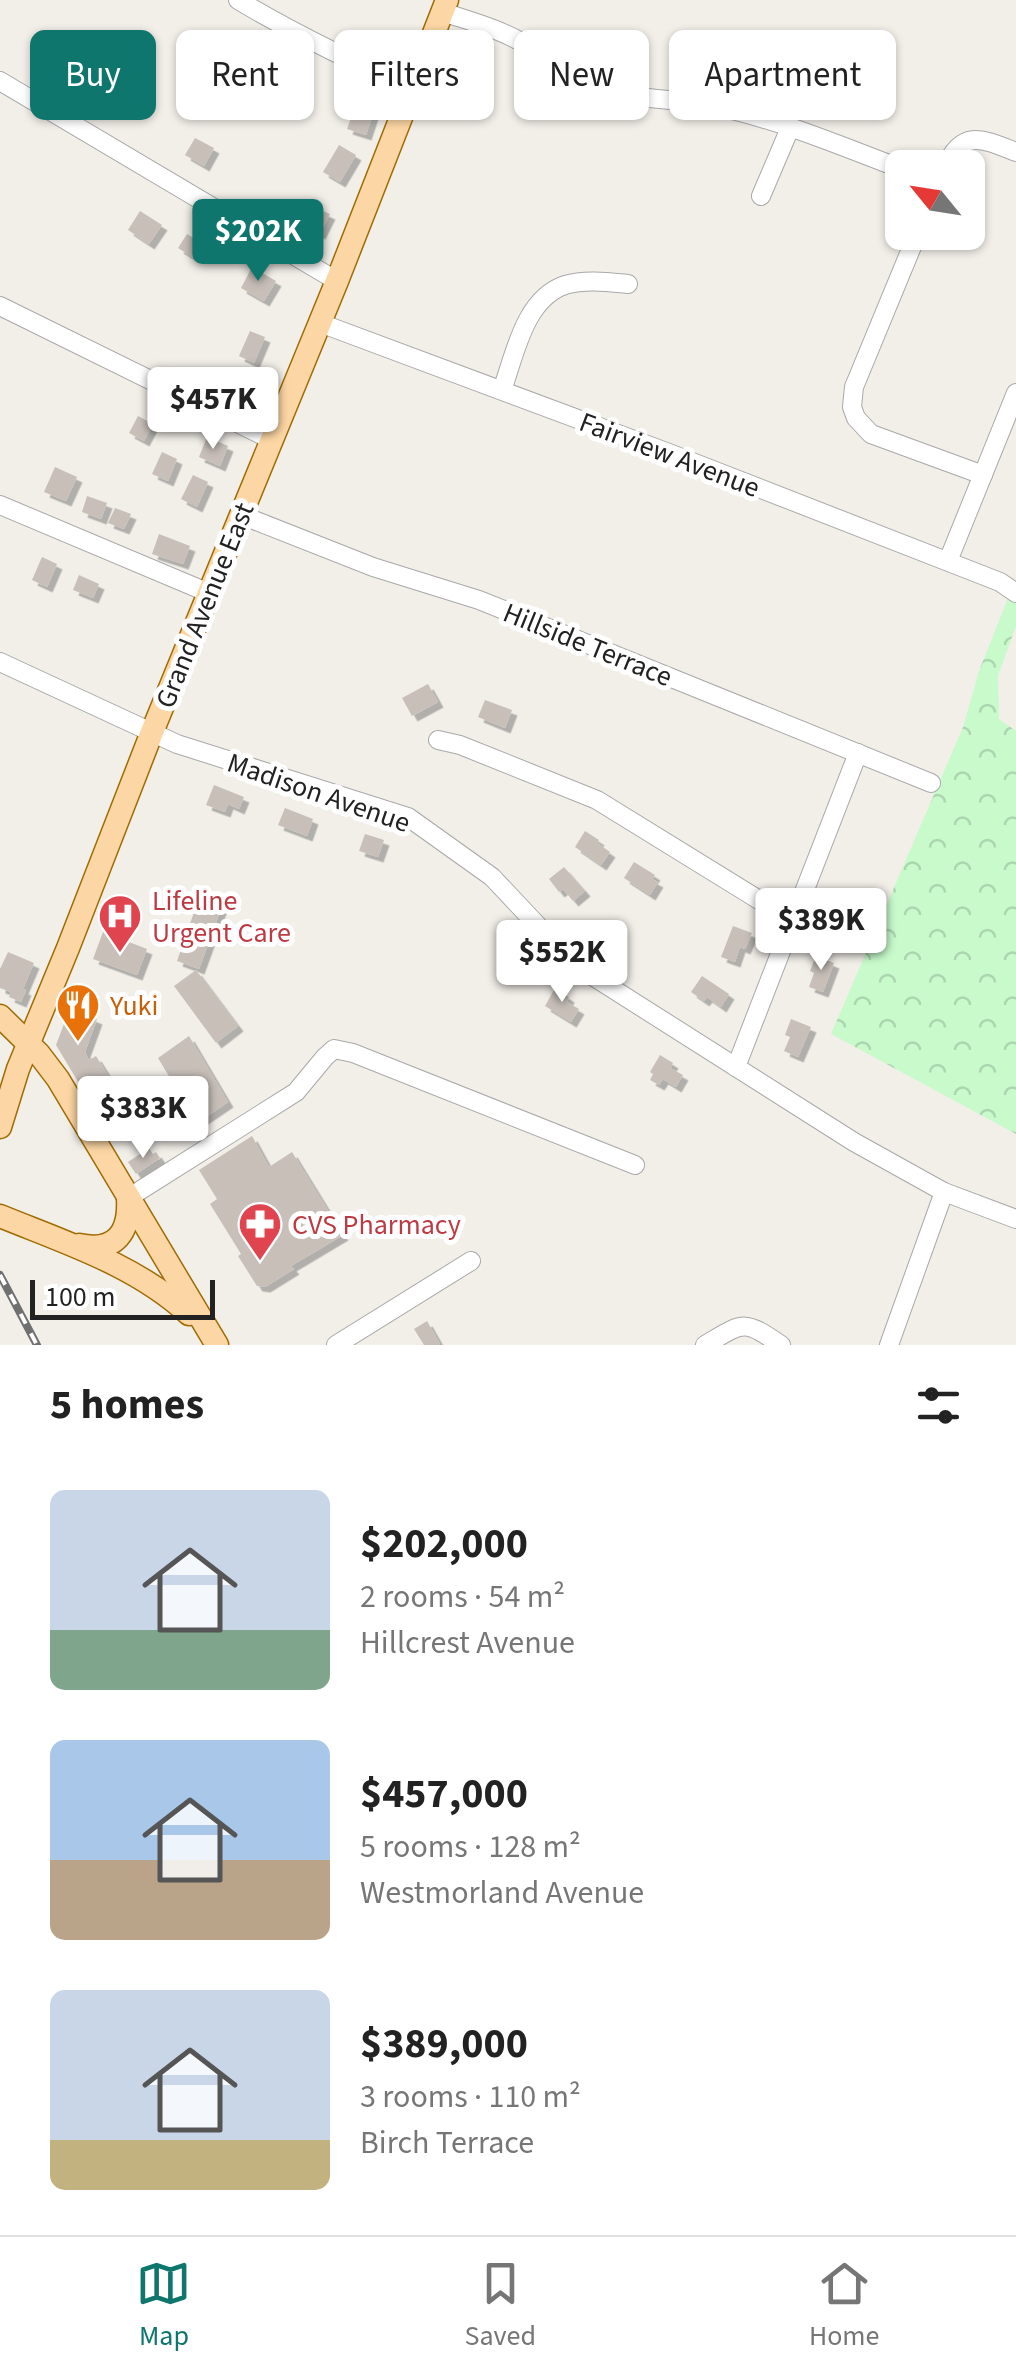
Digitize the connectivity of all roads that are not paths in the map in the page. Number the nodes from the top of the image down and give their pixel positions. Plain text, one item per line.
1 (238, 0) edge
2 (445, 6) edge
3 (436, 30) edge
4 (334, 53) edge
5 (0, 81) edge
6 (400, 120) edge
7 (790, 128) junction
8 (955, 150) edge
9 (1016, 152) edge
10 (885, 163) edge
11 (761, 196) dead end
12 (911, 250) edge
13 (337, 281) junction
14 (628, 284) dead end
15 (0, 306) edge
16 (320, 323) junction
17 (502, 390) junction
18 (1016, 393) edge
19 (272, 440) junction
20 (983, 475) junction
21 (0, 505) edge
22 (241, 515) junction
23 (948, 562) junction
24 (209, 593) junction
25 (1016, 593) edge
26 (0, 662) edge
27 (152, 732) junction
28 (438, 740) dead end
29 (858, 754) junction
30 (930, 784) dead end
31 (794, 916) junction
32 (0, 1016) edge
33 (29, 1044) junction
34 (736, 1067) junction
35 (0, 1127) edge
36 (635, 1165) dead end
37 (944, 1192) junction
38 (128, 1198) junction
39 (0, 1216) edge
40 (1016, 1219) edge
41 (61, 1241) junction
42 (471, 1261) dead end
43 (774, 1340) edge
44 (216, 1344) edge
45 (336, 1345) edge
46 (705, 1345) edge
47 (889, 1345) edge

1 - 4 street
2 - 3 main road, Grand Avenue East
2 - 7 street
5 - 13 street
6 - 13 main road, Grand Avenue East
7 - 10 street
7 - 11 street
8 - 9 street
12 - 20 street
13 - 16 main road, Grand Avenue East
14 - 17 street
15 - 19 street
16 - 17 street, Fairview Avenue
16 - 19 main road, Grand Avenue East
17 - 23 street, Fairview Avenue
18 - 20 street
19 - 22 main road, Grand Avenue East
20 - 23 street
21 - 24 street
22 - 24 main road, Grand Avenue East
22 - 29 street, Hillside Terrace
23 - 25 street, Fairview Avenue
24 - 27 main road, Grand Avenue East
26 - 27 street, Madison Avenue
27 - 33 main road, Grand Avenue East
27 - 34 street, Madison Avenue
28 - 31 street
29 - 30 street, Hillside Terrace
29 - 31 street
31 - 34 street
32 - 33 main road
33 - 35 main road, Grand Avenue East
33 - 38 main road
34 - 37 street, Madison Avenue
36 - 38 street
37 - 40 street, Madison Avenue
37 - 47 street
38 - 41 main road
38 - 44 main road
39 - 41 main road
41 - 44 main road
42 - 45 street
43 - 46 street

